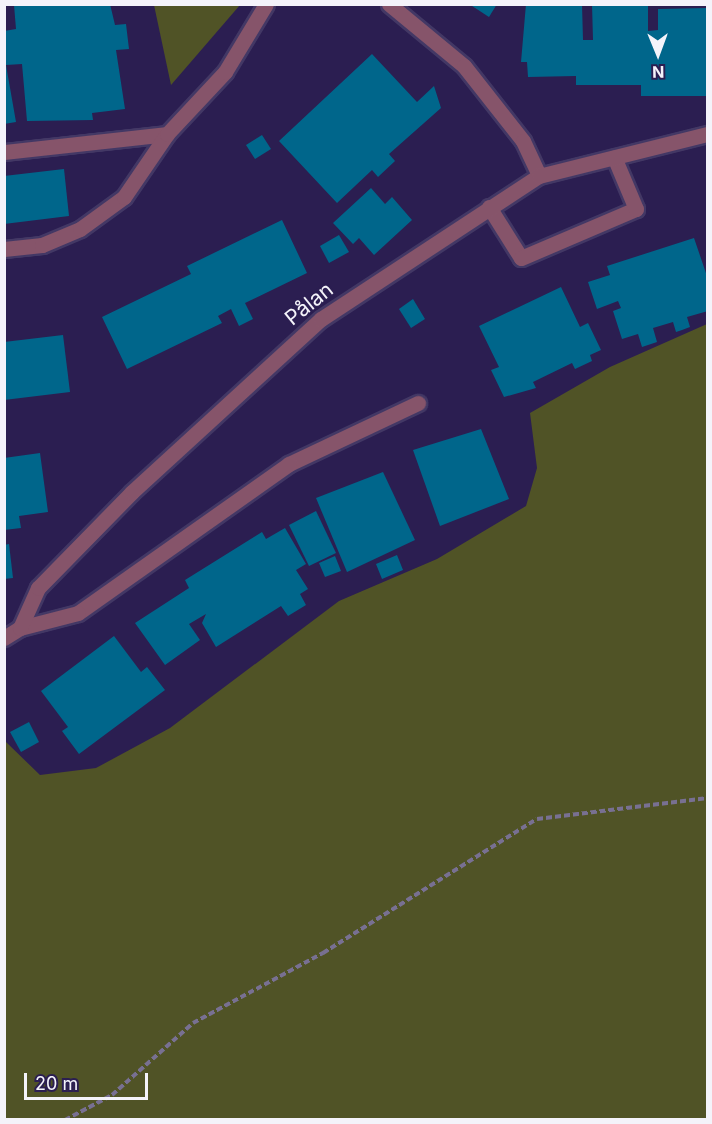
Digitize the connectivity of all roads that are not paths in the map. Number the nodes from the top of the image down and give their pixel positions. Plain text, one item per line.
1 (266, 4) edge
2 (389, 4) edge
3 (167, 134) junction
4 (708, 134) edge
5 (4, 152) edge
6 (614, 157) junction
7 (539, 176) junction
8 (489, 207) junction
9 (4, 249) edge
10 (418, 403) dead end
11 (20, 628) junction
12 (4, 638) edge

1 - 3 street
2 - 7 street
3 - 5 street
3 - 9 street
4 - 6 street, Pålan
6 - 7 street, Pålan
6 - 8 street
7 - 8 street, Pålan
8 - 11 street, Pålan
10 - 11 street
11 - 12 street

